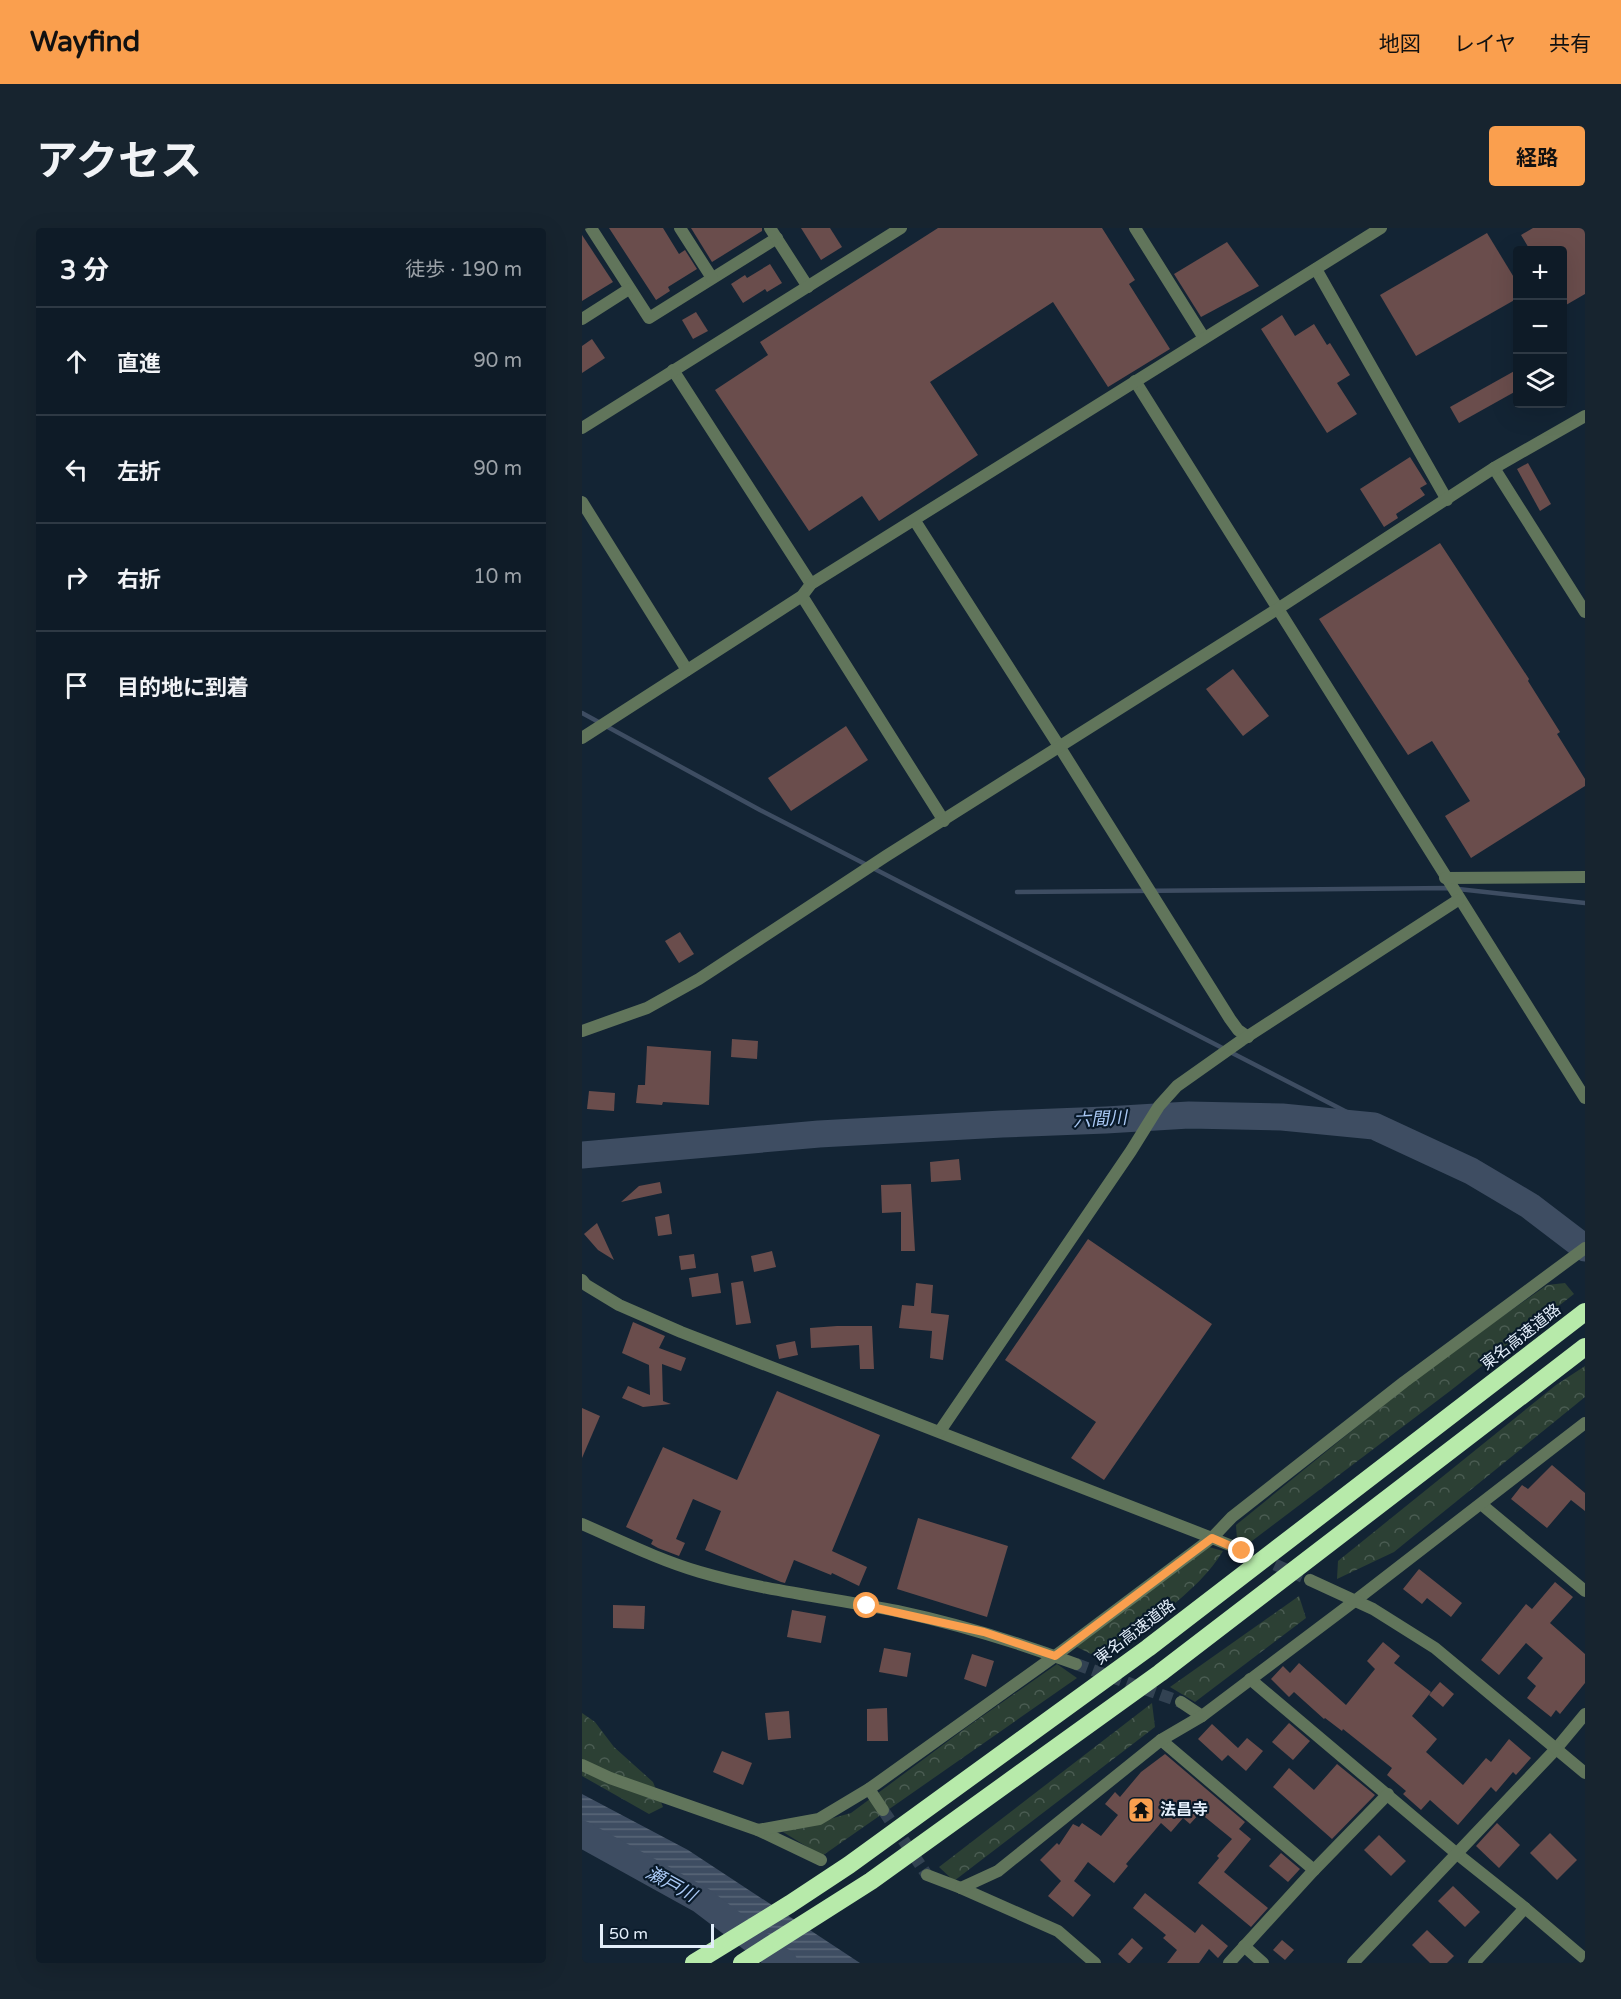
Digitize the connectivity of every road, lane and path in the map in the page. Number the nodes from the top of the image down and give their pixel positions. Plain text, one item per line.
1 (591, 228) edge
2 (680, 228) edge
3 (901, 228) edge
4 (1135, 228) edge
5 (1381, 228) edge
6 (774, 233) edge
7 (1316, 269) junction
8 (712, 278) junction
9 (808, 287) junction
10 (629, 289) junction
11 (582, 319) edge
12 (1204, 338) junction
13 (673, 370) junction
14 (1135, 381) junction
15 (1585, 416) edge
16 (582, 428) edge
17 (1494, 468) junction
18 (1447, 500) junction
19 (582, 502) edge
20 (915, 521) junction
21 (811, 584) junction
22 (802, 596) junction
23 (1279, 608) junction
24 (1585, 612) edge
25 (687, 670) junction
26 (582, 738) edge
27 (1059, 746) junction
28 (944, 821) junction
29 (1585, 877) edge
30 (1445, 878) junction
31 (1458, 900) junction
32 (582, 1031) edge
33 (1245, 1038) junction
34 (1585, 1098) edge
35 (1585, 1248) edge
36 (583, 1285) edge
37 (1585, 1312) edge
38 (1585, 1347) edge
39 (1585, 1423) edge
40 (940, 1431) junction
41 (1481, 1504) junction
42 (582, 1524) edge
43 (1212, 1538) junction
44 (1242, 1551) tunnel mouth
45 (1310, 1580) tunnel mouth
46 (1585, 1592) edge
47 (1356, 1600) junction
48 (1055, 1656) junction
49 (1076, 1664) tunnel mouth
50 (1250, 1679) junction
51 (1181, 1702) tunnel mouth
52 (1585, 1714) edge
53 (1202, 1716) junction
54 (1161, 1740) junction
55 (1556, 1749) junction
56 (582, 1765) edge
57 (1585, 1773) edge
58 (869, 1790) junction
59 (1388, 1794) junction
60 (883, 1809) tunnel mouth
61 (758, 1830) junction
62 (1456, 1853) junction
63 (821, 1860) dead end
64 (1314, 1870) junction
65 (927, 1875) tunnel mouth
66 (961, 1888) junction
67 (1525, 1908) junction
68 (1244, 1946) junction
69 (1585, 1959) edge
70 (694, 1963) edge
71 (742, 1963) edge
72 (1095, 1963) edge
73 (1229, 1963) edge
74 (1263, 1963) edge
75 (1353, 1963) edge
76 (1474, 1963) edge

1 - 10 street
2 - 8 street
3 - 9 street
4 - 12 street
5 - 7 street
6 - 8 street
6 - 9 street
7 - 12 street
7 - 18 street
8 - 10 street
9 - 13 street
10 - 11 street
12 - 14 street
13 - 16 street
13 - 21 street
14 - 20 street
14 - 23 street
15 - 17 street
17 - 18 street
17 - 24 street
18 - 23 street
19 - 25 street
20 - 21 street
20 - 27 street
21 - 22 street
22 - 25 street
22 - 28 street
23 - 27 street
23 - 30 street
25 - 26 street
27 - 28 street
27 - 33 street
28 - 32 street
29 - 30 street
30 - 31 street
31 - 33 street
31 - 34 street
33 - 40 street
35 - 43 street
36 - 40 street
37 - 70 highway, 東名高速道路
38 - 71 highway
39 - 41 street
40 - 43 street
41 - 46 street
41 - 47 street
42 - 48 street
43 - 44 street
43 - 48 street
45 - 47 street
47 - 50 street
47 - 55 street
48 - 49 street
48 - 58 street
50 - 53 street
50 - 59 street
51 - 53 street
52 - 55 street
53 - 54 street
54 - 64 street
54 - 66 street
55 - 57 street
55 - 62 street
56 - 61 street
58 - 60 street
58 - 61 street
59 - 62 street
59 - 64 street
61 - 63 street
62 - 67 street
62 - 75 street
64 - 68 street
65 - 66 street
66 - 72 street
67 - 69 street
67 - 76 street
68 - 73 street
68 - 74 street

